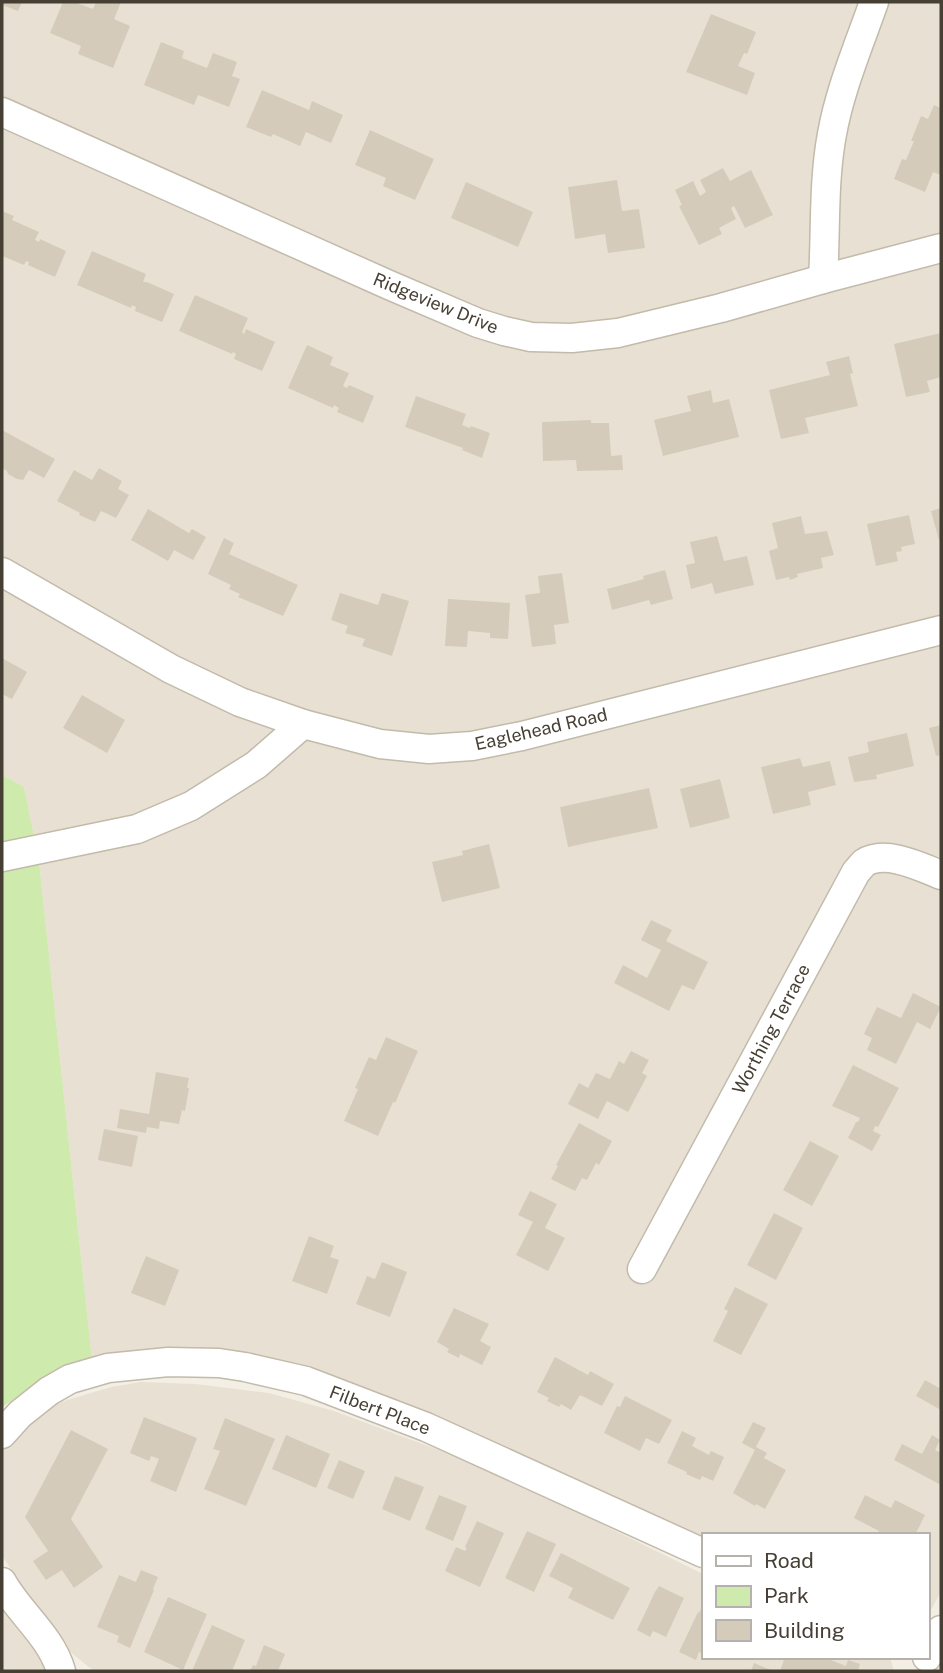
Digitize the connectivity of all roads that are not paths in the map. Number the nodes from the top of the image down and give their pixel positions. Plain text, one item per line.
1 (874, 2) edge
2 (2, 112) edge
3 (941, 248) edge
4 (823, 279) junction
5 (2, 572) edge
6 (941, 630) edge
7 (303, 724) junction
8 (2, 857) edge
9 (941, 876) edge
10 (642, 1269) dead end
11 (2, 1434) edge
12 (702, 1553) edge
13 (2, 1582) edge
14 (61, 1671) edge

1 - 4 street
2 - 4 street, Ridgeview Drive
3 - 4 street, Ridgeview Drive
5 - 7 street, Eaglehead Road
6 - 7 street, Eaglehead Road
7 - 8 street
9 - 10 street, Worthing Terrace
11 - 12 street, Filbert Place
13 - 14 street

